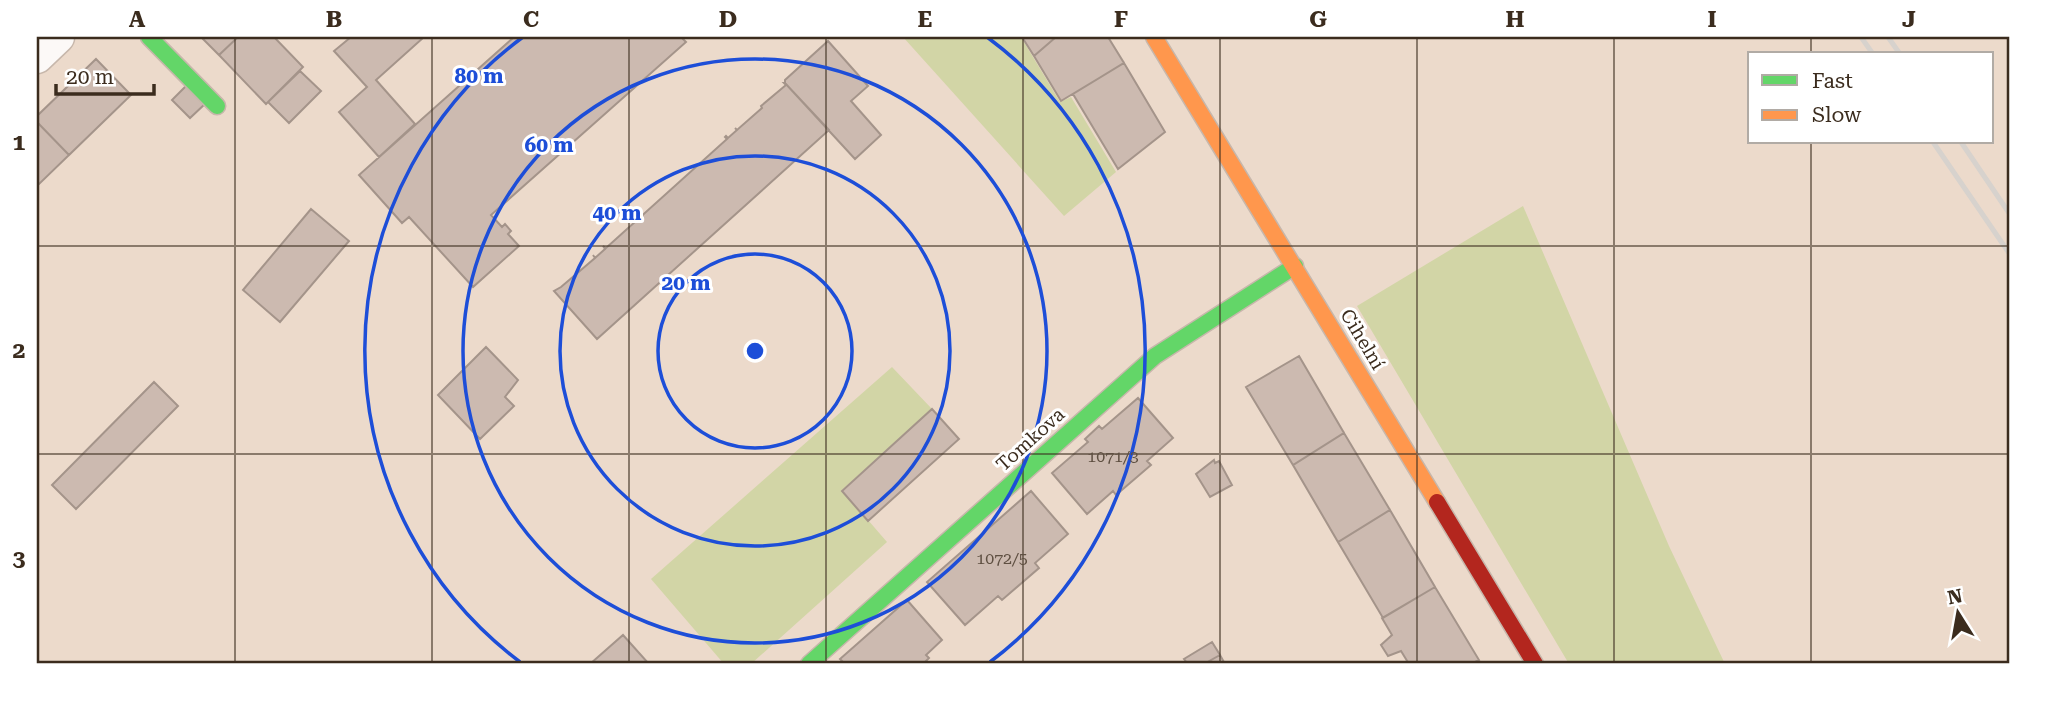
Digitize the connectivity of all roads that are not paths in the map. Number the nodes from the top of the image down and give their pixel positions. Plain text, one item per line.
1 (58, 37) edge
2 (149, 37) edge
3 (1154, 37) edge
4 (37, 57) edge
5 (216, 106) dead end
6 (1295, 266) junction
7 (809, 664) edge
8 (1535, 664) edge

1 - 4 street
2 - 5 street
3 - 6 street, Cihelní
6 - 7 street, Tomkova
6 - 8 street, Cihelní

